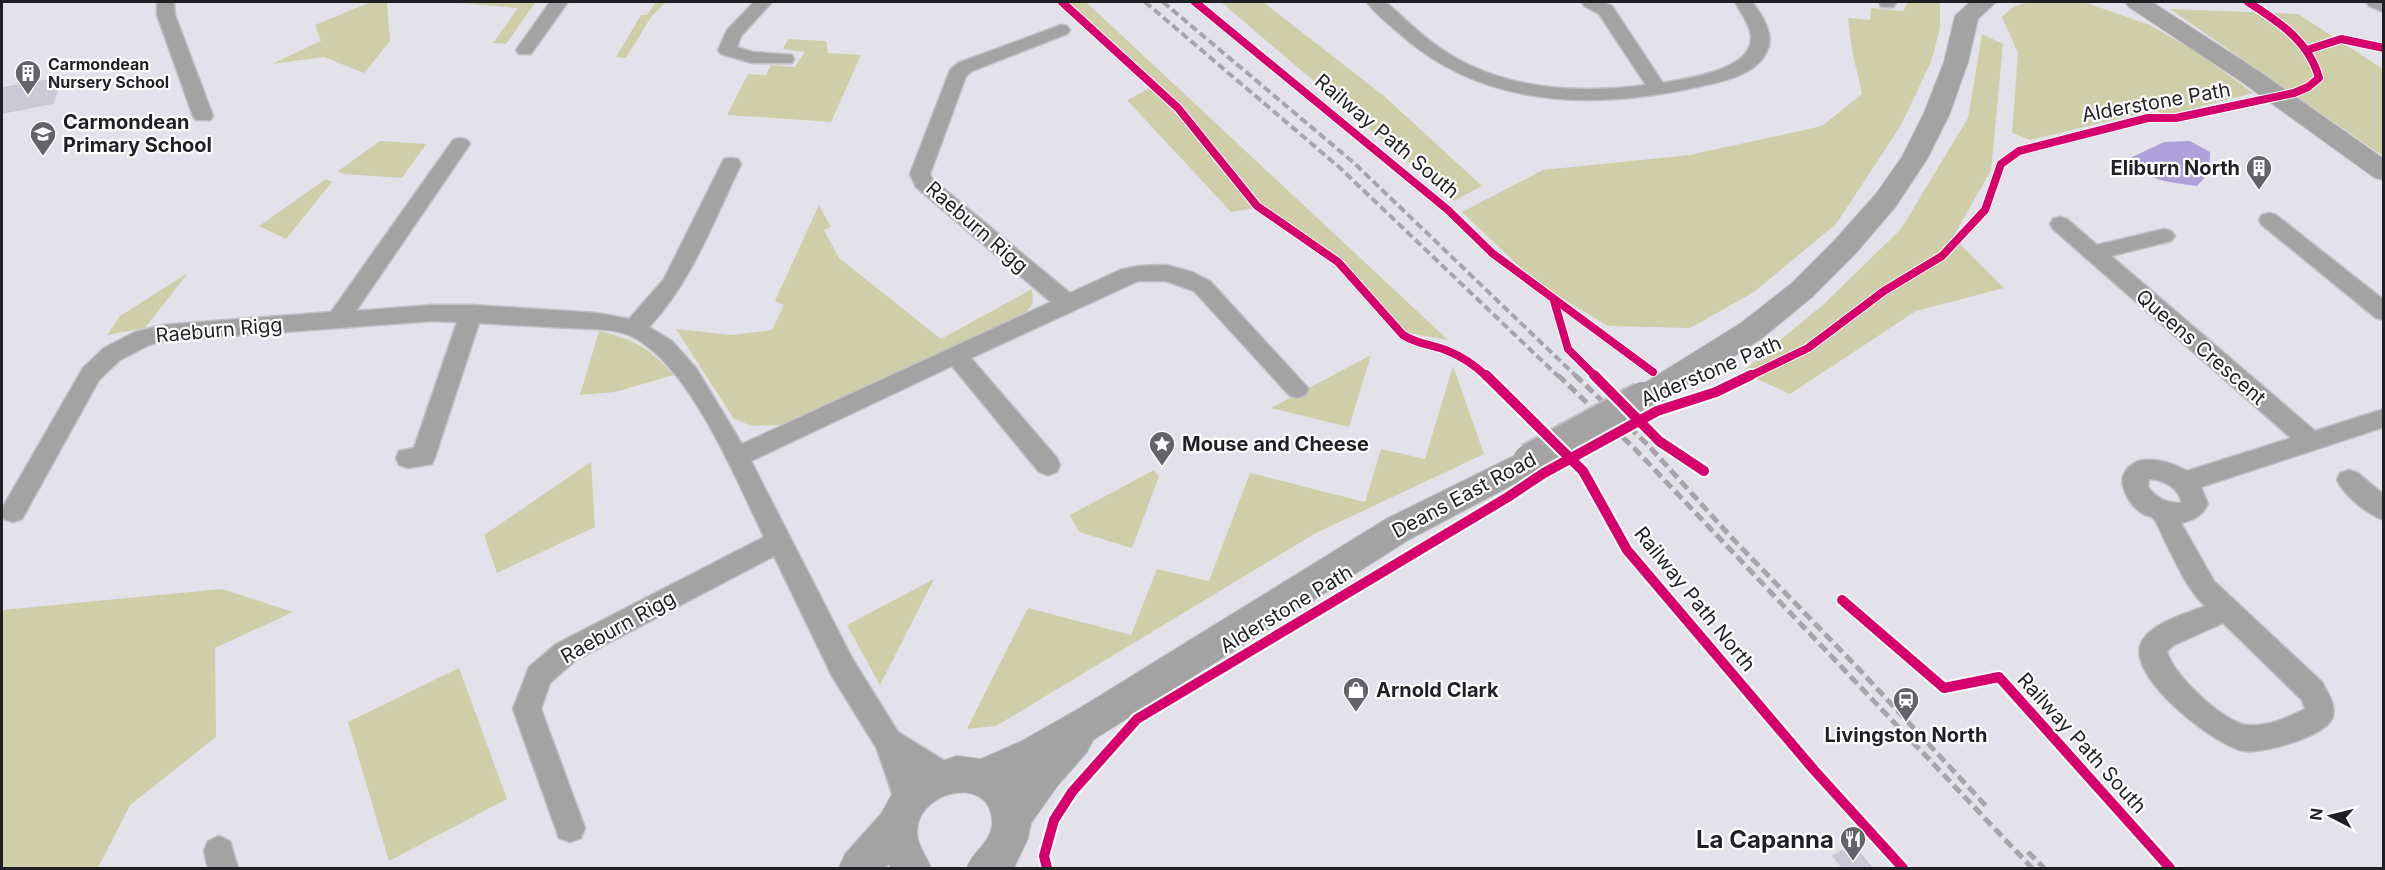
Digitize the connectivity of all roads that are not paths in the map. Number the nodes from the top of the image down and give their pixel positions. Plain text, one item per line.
1 (165, 2) edge
2 (560, 2) edge
3 (763, 2) edge
4 (1376, 2) edge
5 (1743, 2) edge
6 (2120, 2) edge
7 (2137, 2) edge
8 (2374, 2) edge
9 (1597, 3) edge
10 (1970, 6) edge
11 (2384, 7) edge
12 (2162, 19) junction
13 (1061, 30) dead end
14 (525, 50) dead end
15 (785, 59) dead end
16 (1656, 88) junction
17 (203, 116) dead end
18 (460, 144) dead end
19 (731, 164) dead end
20 (2384, 172) edge
21 (2269, 220) dead end
22 (2060, 224) dead end
23 (2164, 236) dead end
24 (2093, 253) junction
25 (1067, 303) junction
26 (2384, 312) edge
27 (471, 313) junction
28 (338, 320) junction
29 (634, 328) junction
30 (956, 355) junction
31 (1297, 389) dead end
32 (2384, 418) edge
33 (2310, 441) junction
34 (737, 457) junction
35 (408, 458) dead end
36 (1048, 465) dead end
37 (2349, 480) dead end
38 (2185, 482) junction
39 (2191, 510) junction
40 (2384, 510) edge
41 (2162, 511) junction
42 (13, 512) dead end
43 (2176, 537) junction
44 (779, 541) junction
45 (2226, 609) junction
46 (1093, 720) junction
47 (888, 741) junction
48 (943, 776) junction
49 (981, 777) junction
50 (903, 813) junction
51 (570, 828) dead end
52 (1005, 849) edge
53 (859, 868) edge
54 (911, 868) edge

1 - 17 street
2 - 14 street
3 - 15 street
4 - 16 street
5 - 16 street
6 - 12 street
7 - 12 street
8 - 11 street
9 - 16 street
10 - 46 street, Deans East Road, bridge
12 - 20 street
13 - 25 street, Raeburn Rigg
18 - 28 street
19 - 29 street
21 - 26 street
22 - 24 street, Queens Crescent
23 - 24 street
24 - 33 street, Queens Crescent
25 - 30 street
25 - 31 street
27 - 28 street, Raeburn Rigg
27 - 29 street, Raeburn Rigg
27 - 35 street
28 - 42 street, Raeburn Rigg
29 - 34 street, Raeburn Rigg
30 - 34 street
30 - 36 street
32 - 33 street
33 - 38 street
34 - 44 street, Raeburn Rigg
37 - 40 street
38 - 39 street
38 - 41 street
39 - 41 street
39 - 43 street
41 - 43 street
43 - 45 street
44 - 47 street, Raeburn Rigg
44 - 51 street, Raeburn Rigg
45 - 45 street
46 - 49 street, Deans East Road
46 - 52 street, Deans East Road
47 - 48 street, Raeburn Rigg
47 - 50 street, Raeburn Rigg
48 - 49 street
48 - 50 street
49 - 52 street
50 - 53 street
50 - 54 street

